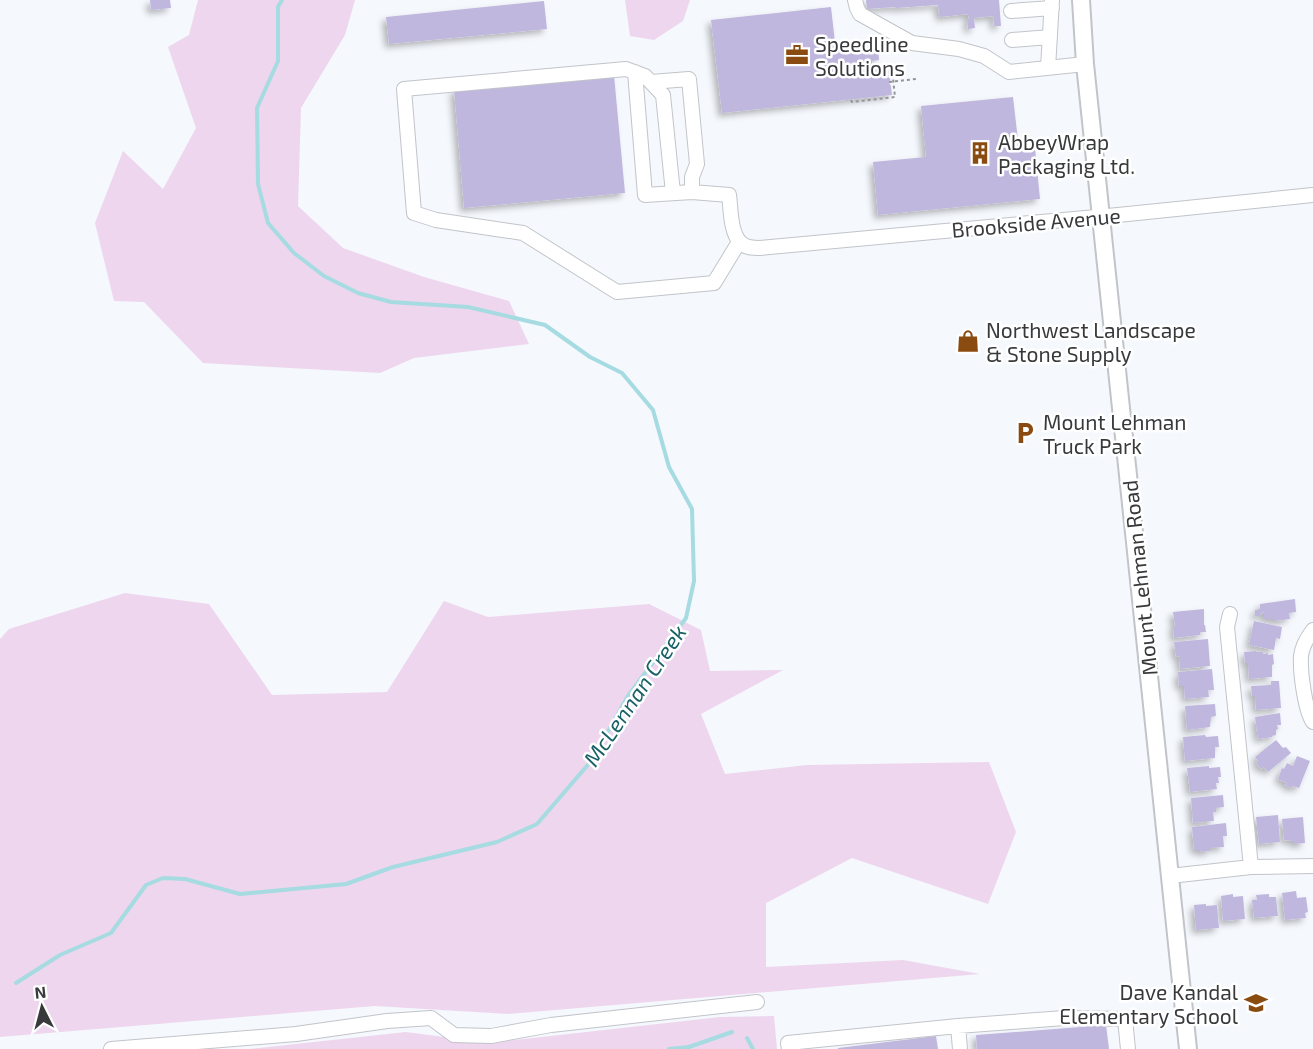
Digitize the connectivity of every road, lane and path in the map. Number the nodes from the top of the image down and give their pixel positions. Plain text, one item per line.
1 (855, 0) edge
2 (1081, 0) edge
3 (1052, 4) edge
4 (1011, 10) dead end
5 (1050, 37) junction
6 (1012, 40) dead end
7 (1085, 64) junction
8 (1048, 68) junction
9 (892, 69) dead end
10 (635, 72) junction
11 (916, 79) dead end
12 (651, 82) junction
13 (891, 82) junction
14 (851, 100) dead end
15 (692, 192) junction
16 (673, 193) junction
17 (1313, 195) edge
18 (1101, 216) junction
19 (739, 242) junction
20 (1230, 614) dead end
21 (1313, 630) edge
22 (1313, 722) edge
23 (1313, 866) edge
24 (1251, 867) junction
25 (1170, 876) junction
26 (757, 1002) dead end
27 (958, 1026) junction
28 (111, 1049) edge
29 (789, 1049) edge
30 (960, 1049) edge
31 (1128, 1049) edge
32 (1188, 1049) edge

1 - 8 street
2 - 7 main road, Mount Lehman Road
3 - 4 street
3 - 5 street
5 - 6 street
5 - 8 street
7 - 8 street
7 - 18 main road, Mount Lehman Road
9 - 13 path
10 - 12 street
10 - 16 street
10 - 19 street
11 - 13 path
12 - 15 street
12 - 16 street
13 - 14 path
15 - 16 street
15 - 19 street
17 - 18 street, Brookside Avenue
18 - 19 street, Brookside Avenue
18 - 25 main road, Mount Lehman Road
20 - 24 street
21 - 22 street
23 - 24 street
24 - 25 street
25 - 32 main road, Mount Lehman Road
26 - 28 street
27 - 29 street
27 - 30 street
27 - 31 street

